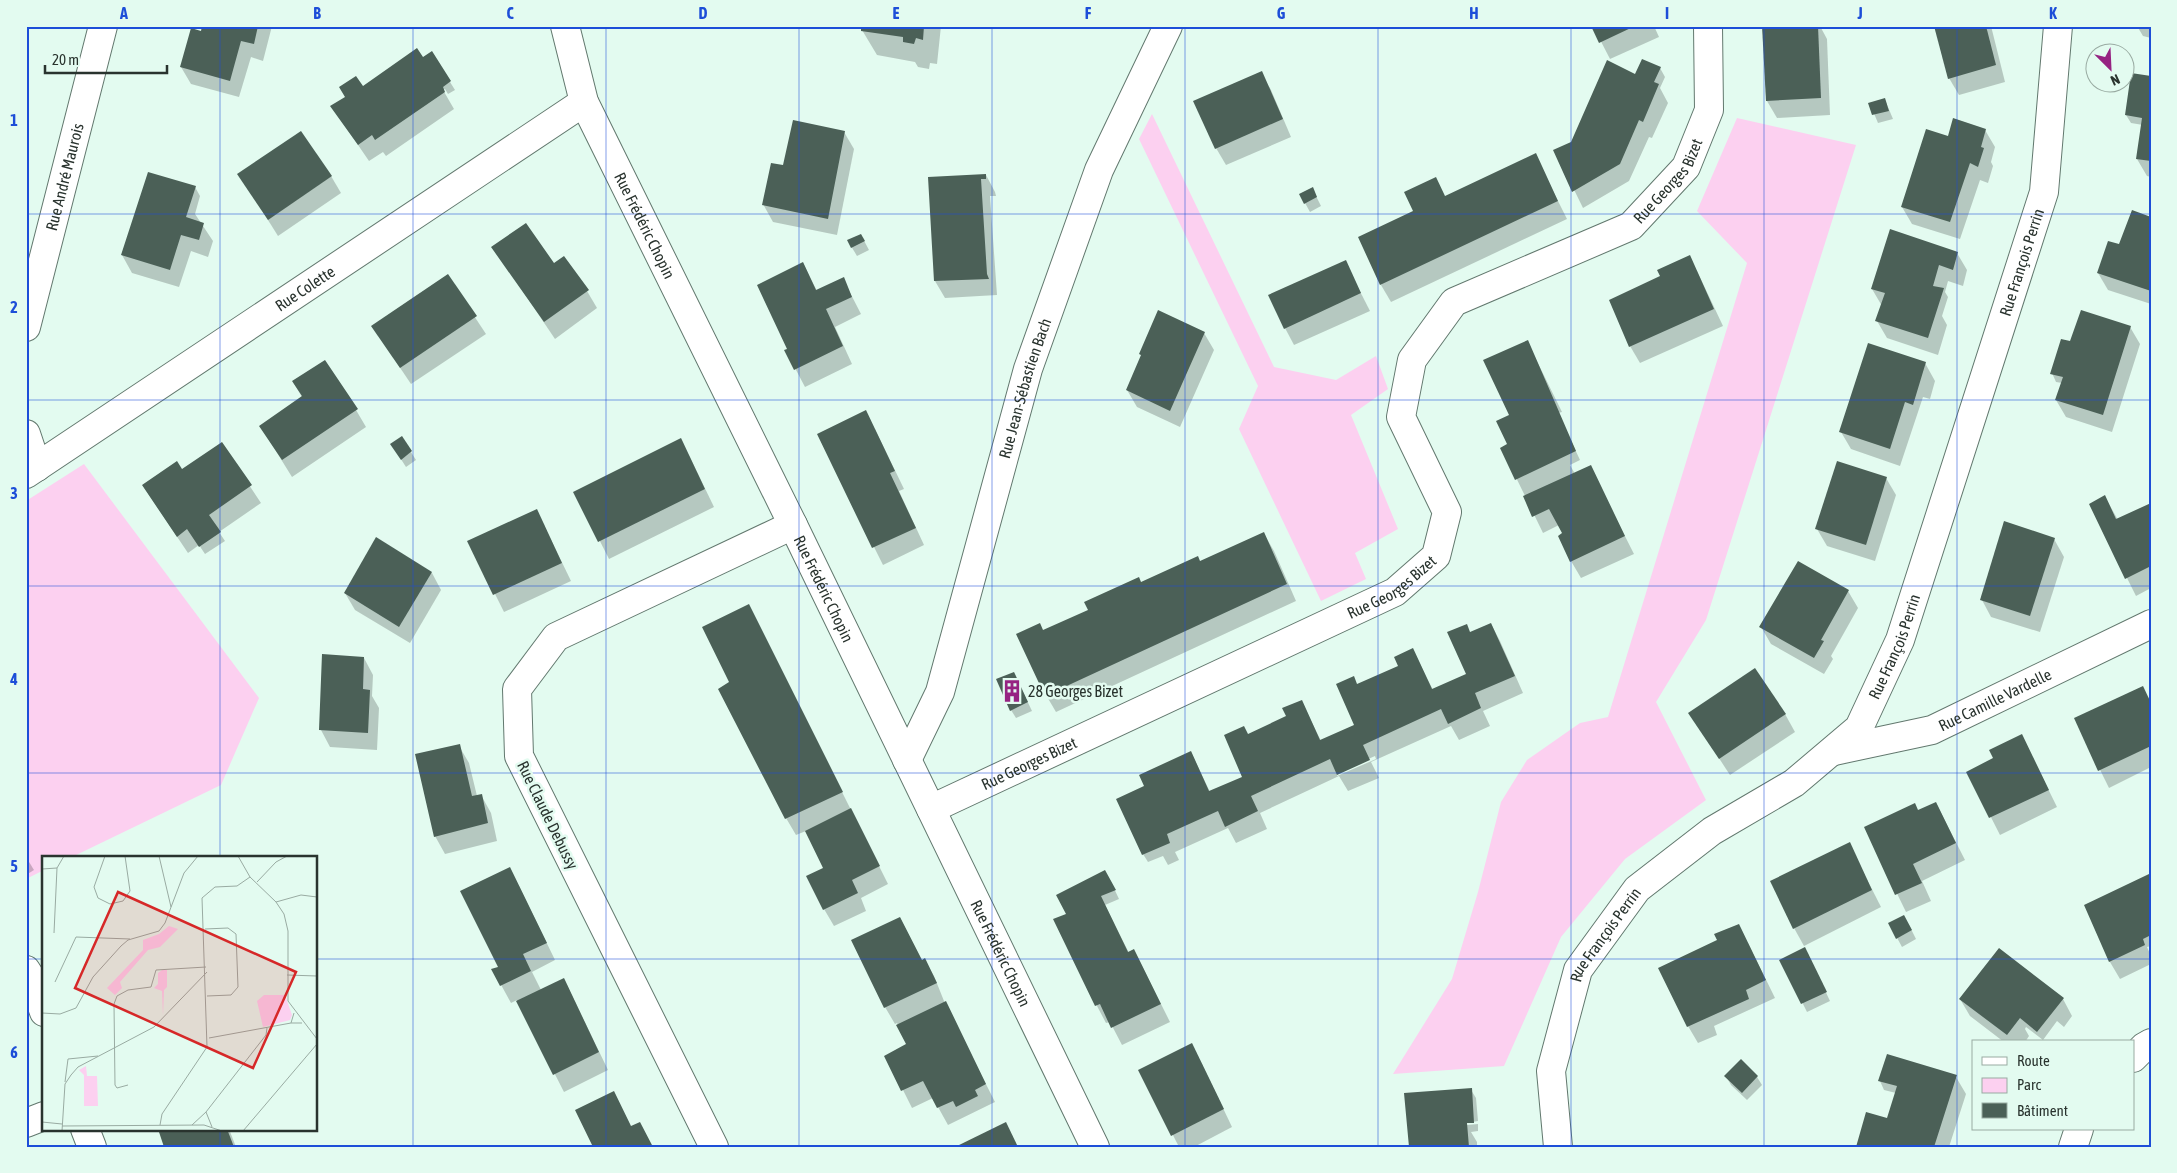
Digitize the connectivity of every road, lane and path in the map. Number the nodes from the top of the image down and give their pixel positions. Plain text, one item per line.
1 (103, 26) edge
2 (565, 26) edge
3 (1168, 26) edge
4 (1708, 26) edge
5 (2058, 26) edge
6 (584, 102) junction
7 (26, 328) edge
8 (26, 434) edge
9 (32, 471) edge
10 (793, 526) junction
11 (2151, 624) edge
12 (1831, 751) junction
13 (907, 760) junction
14 (931, 809) junction
15 (26, 970) edge
16 (42, 1006) edge
17 (2151, 1043) edge
18 (2134, 1057) edge
19 (42, 1117) edge
20 (26, 1123) edge
21 (85, 1130) edge
22 (2079, 1130) edge
23 (92, 1147) edge
24 (714, 1147) edge
25 (1095, 1147) edge
26 (1558, 1147) edge
27 (2073, 1147) edge

1 - 7 street, Rue André Maurois
2 - 6 street, Rue Frédéric Chopin
3 - 13 street, Rue Jean-Sébastien Bach
4 - 14 street, Rue Georges Bizet
5 - 12 street, Rue François Perrin
6 - 9 street, Rue Colette
6 - 10 street, Rue Frédéric Chopin
8 - 9 street
10 - 13 street, Rue Frédéric Chopin
10 - 24 street, Rue Claude Debussy
11 - 12 street, Rue Camille Vardelle
12 - 26 street, Rue François Perrin
13 - 14 street, Rue Frédéric Chopin
14 - 25 street, Rue Frédéric Chopin
15 - 16 street
17 - 18 street
19 - 20 street
21 - 23 street
22 - 27 street

